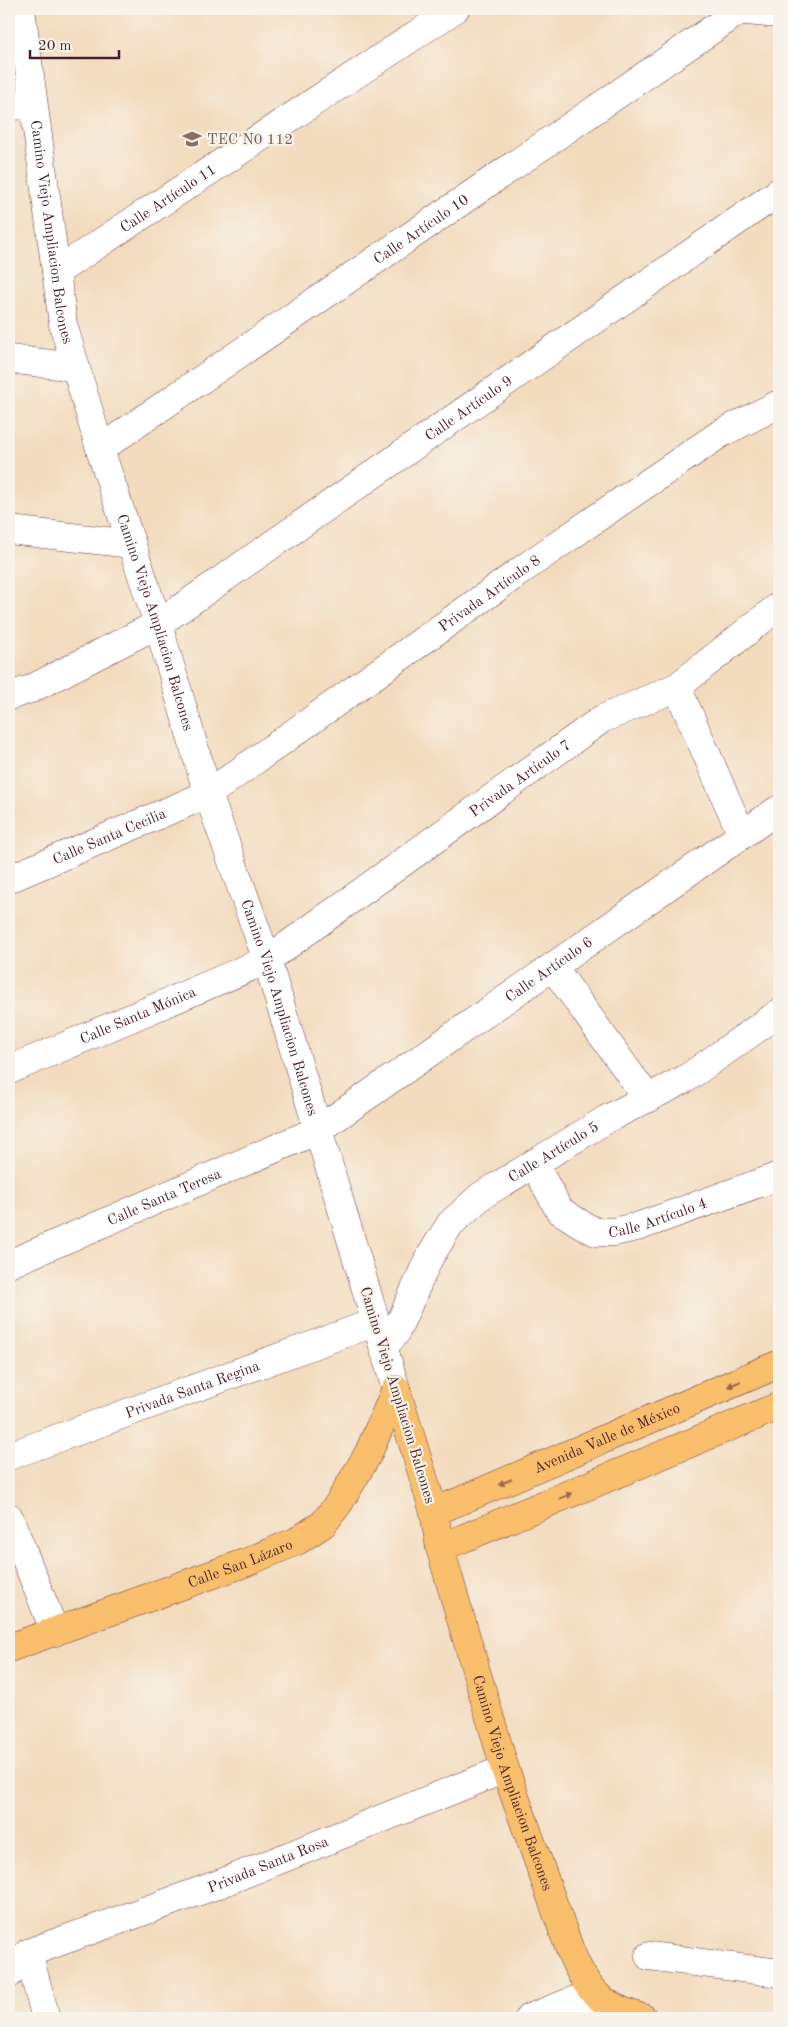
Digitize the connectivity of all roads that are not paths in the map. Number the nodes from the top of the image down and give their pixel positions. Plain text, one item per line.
1 (21, 9) edge
2 (455, 9) edge
3 (734, 10) edge
4 (779, 14) edge
5 (21, 106) edge
6 (779, 192) edge
7 (56, 272) junction
8 (9, 359) edge
9 (75, 366) junction
10 (779, 404) edge
11 (100, 449) junction
12 (9, 530) edge
13 (132, 544) junction
14 (779, 606) edge
15 (158, 624) junction
16 (678, 687) junction
17 (9, 696) edge
18 (208, 794) junction
19 (779, 809) edge
20 (742, 835) junction
21 (9, 879) edge
22 (267, 960) junction
23 (554, 967) junction
24 (779, 1013) edge
25 (9, 1070) edge
26 (648, 1099) junction
27 (318, 1130) junction
28 (534, 1164) junction
29 (779, 1176) edge
30 (9, 1264) edge
31 (380, 1334) junction
32 (779, 1364) edge
33 (396, 1389) junction
34 (779, 1406) edge
35 (9, 1456) edge
36 (434, 1512) junction
37 (9, 1517) edge
38 (440, 1548) junction
39 (55, 1632) junction
40 (9, 1648) edge
41 (505, 1769) junction
42 (18, 1951) edge
43 (649, 1956) dead end
44 (779, 1973) edge
45 (9, 1974) edge
46 (596, 2006) edge
47 (46, 2018) edge
48 (529, 2018) edge
49 (643, 2018) edge

1 - 5 street, Camino Viejo Ampliacion Balcones
2 - 7 street, Calle Artículo 11
3 - 4 street
3 - 11 street, Calle Artículo 10
5 - 7 street, Camino Viejo Ampliacion Balcones
6 - 15 street, Calle Artículo 9
7 - 9 street, Camino Viejo Ampliacion Balcones
8 - 9 street
9 - 11 street, Camino Viejo Ampliacion Balcones
10 - 18 street, Privada Artículo 8
11 - 13 street, Camino Viejo Ampliacion Balcones
12 - 13 street
13 - 15 street, Camino Viejo Ampliacion Balcones
14 - 16 street, Privada Artículo 7
15 - 17 street, Calle Artículo 9
15 - 18 street, Camino Viejo Ampliacion Balcones
16 - 20 street
16 - 22 street, Privada Artículo 7
18 - 21 street, Calle Santa Cecilia
18 - 22 street, Camino Viejo Ampliacion Balcones
19 - 20 street, Calle Artículo 6
20 - 23 street, Calle Artículo 6
22 - 25 street, Calle Santa Mónica
22 - 27 street, Camino Viejo Ampliacion Balcones
23 - 26 street
23 - 27 street, Calle Artículo 6
24 - 26 street, Calle Artículo 5
26 - 28 street, Calle Artículo 5
27 - 30 street, Calle Santa Teresa
27 - 31 street, Camino Viejo Ampliacion Balcones
28 - 29 street, Calle Artículo 4
28 - 31 street, Calle Artículo 5
31 - 33 street, Camino Viejo Ampliacion Balcones
31 - 35 street, Privada Santa Regina
32 -> 36 main road, Avenida Valle de México
33 - 36 main road, Camino Viejo Ampliacion Balcones
33 - 39 main road, Calle San Lázaro
38 -> 34 main road
36 - 38 main road, Camino Viejo Ampliacion Balcones
37 - 39 street
38 - 41 main road, Camino Viejo Ampliacion Balcones
39 - 40 main road, Calle San Lázaro
41 - 42 street, Privada Santa Rosa
41 - 46 main road, Camino Viejo Ampliacion Balcones
42 - 45 street
42 - 47 street
43 - 44 street
46 - 48 street
46 - 49 main road

